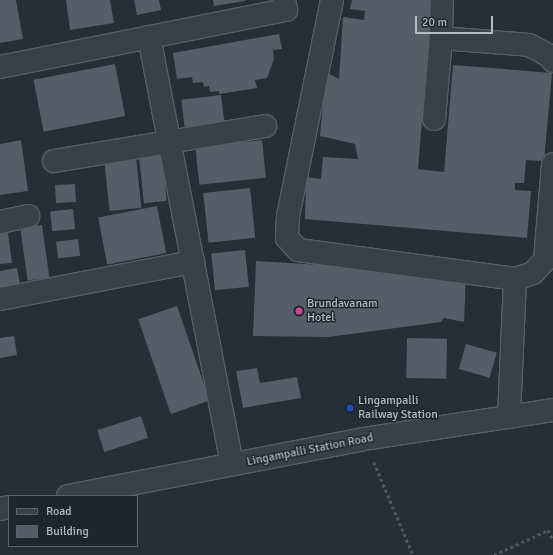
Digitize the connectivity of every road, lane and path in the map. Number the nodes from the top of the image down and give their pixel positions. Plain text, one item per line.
1 (284, 0) edge
2 (332, 0) edge
3 (442, 0) edge
4 (149, 37) junction
5 (441, 38) junction
6 (553, 61) edge
7 (0, 67) edge
8 (434, 119) dead end
9 (265, 126) dead end
10 (170, 142) junction
11 (54, 161) dead end
12 (553, 164) edge
13 (28, 216) dead end
14 (0, 222) edge
15 (193, 262) junction
16 (515, 279) junction
17 (0, 299) edge
18 (553, 410) edge
19 (509, 417) junction
20 (364, 439) junction
21 (232, 464) junction
22 (73, 495) edge
23 (553, 540) edge
24 (413, 555) edge
25 (494, 555) edge

1 - 4 street
2 - 16 street
3 - 5 street
4 - 7 street
4 - 10 street
5 - 6 street
5 - 8 street
9 - 10 street
10 - 11 street
10 - 15 street
12 - 16 street
13 - 14 street
15 - 17 street
15 - 21 street
16 - 19 street
18 - 19 street, Lingampalli Station Road
19 - 20 street, Lingampalli Station Road
20 - 21 street, Lingampalli Station Road
20 - 24 path
21 - 22 street, Lingampalli Station Road
23 - 25 path

